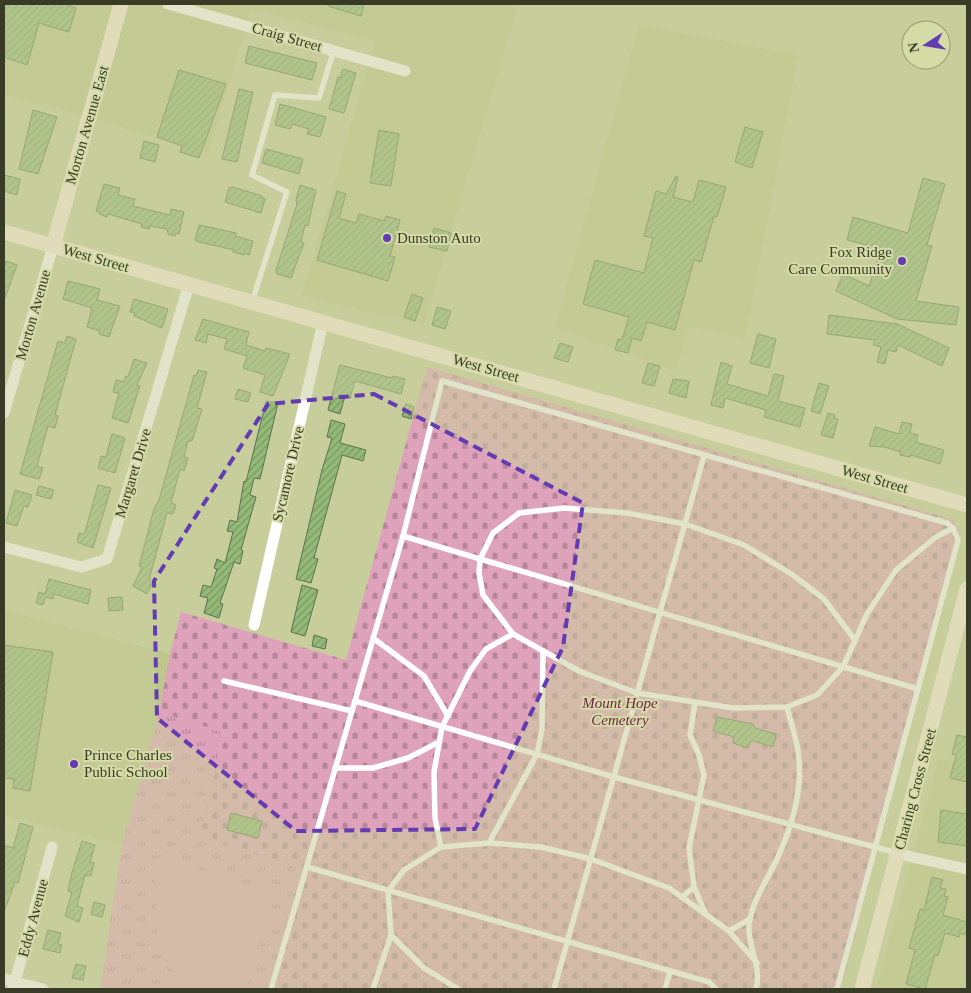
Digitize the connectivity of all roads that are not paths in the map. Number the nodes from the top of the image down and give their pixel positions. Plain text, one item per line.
1 (121, 4) edge
2 (168, 4) edge
3 (334, 50) junction
4 (405, 71) dead end
5 (4, 232) edge
6 (53, 246) junction
7 (189, 284) junction
8 (252, 302) junction
9 (323, 322) junction
10 (4, 413) edge
11 (704, 456) junction
12 (967, 505) edge
13 (685, 524) junction
14 (953, 528) junction
15 (402, 536) junction
16 (4, 547) edge
17 (480, 559) junction
18 (967, 589) edge
19 (660, 613) junction
20 (254, 625) dead end
21 (513, 634) junction
22 (373, 638) junction
23 (855, 640) junction
24 (543, 651) junction
25 (843, 667) junction
26 (224, 681) dead end
27 (918, 689) junction
28 (637, 693) junction
29 (355, 701) junction
30 (695, 703) junction
31 (787, 707) junction
32 (352, 711) junction
33 (448, 716) junction
34 (442, 727) junction
35 (440, 742) junction
36 (537, 754) junction
37 (335, 768) junction
38 (614, 777) junction
39 (699, 800) junction
40 (791, 826) junction
41 (489, 843) junction
42 (52, 847) dead end
43 (441, 847) junction
44 (876, 848) junction
45 (898, 854) junction
46 (591, 859) junction
47 (306, 867) junction
48 (967, 869) edge
49 (694, 887) junction
50 (388, 892) junction
51 (682, 897) junction
52 (706, 914) junction
53 (750, 919) junction
54 (730, 931) junction
55 (391, 935) junction
56 (567, 943) junction
57 (757, 963) junction
58 (670, 972) junction
59 (4, 978) edge
60 (14, 986) edge
61 (43, 989) edge
62 (271, 989) edge
63 (373, 989) edge
64 (458, 989) edge
65 (554, 989) edge
66 (665, 989) edge
67 (716, 989) edge
68 (756, 989) edge
69 (838, 989) edge
70 (862, 989) edge

1 - 6 main road, Morton Avenue East
2 - 3 street, Craig Street
3 - 4 street, Craig Street
3 - 8 lane
5 - 6 main road, West Street
6 - 7 main road, West Street
6 - 10 street, Morton Avenue
7 - 8 main road, West Street
7 - 16 street, Margaret Drive
8 - 9 main road, West Street
9 - 12 main road, West Street
9 - 20 street, Sycamore Drive
11 - 13 lane
11 - 14 lane
11 - 15 lane
13 - 17 lane
13 - 19 lane
13 - 23 lane
14 - 23 lane
14 - 27 lane
15 - 17 lane
15 - 22 lane
17 - 19 lane
17 - 21 lane
18 - 45 main road, Charing Cross Street
19 - 25 lane
19 - 28 lane
21 - 24 lane
21 - 33 lane
22 - 29 lane
22 - 33 lane
23 - 25 lane
24 - 28 lane
24 - 36 lane
25 - 27 lane
25 - 31 lane
26 - 32 lane
27 - 44 lane
28 - 30 lane
28 - 38 lane
29 - 32 lane
29 - 34 lane
30 - 31 lane
30 - 39 lane
31 - 40 lane
32 - 37 lane
33 - 34 lane
34 - 35 lane
34 - 36 lane
35 - 37 lane
35 - 43 lane
36 - 38 lane
36 - 41 lane
37 - 47 lane
38 - 39 lane
38 - 46 lane
39 - 40 lane
39 - 49 lane
40 - 44 lane
40 - 53 lane
41 - 43 lane
41 - 46 lane
42 - 60 street, Eddy Avenue
43 - 50 lane
44 - 45 lane
44 - 69 lane
45 - 48 street
45 - 70 main road, Charing Cross Street
46 - 51 lane
46 - 56 lane
47 - 50 lane
47 - 62 lane
49 - 51 lane
49 - 52 lane
50 - 55 lane
50 - 56 lane
51 - 52 lane
52 - 54 lane
53 - 54 lane
53 - 57 lane
54 - 57 lane
55 - 63 lane
55 - 64 lane
56 - 58 lane
56 - 65 lane
57 - 68 lane
58 - 66 lane
58 - 67 lane
59 - 60 street
60 - 61 street

